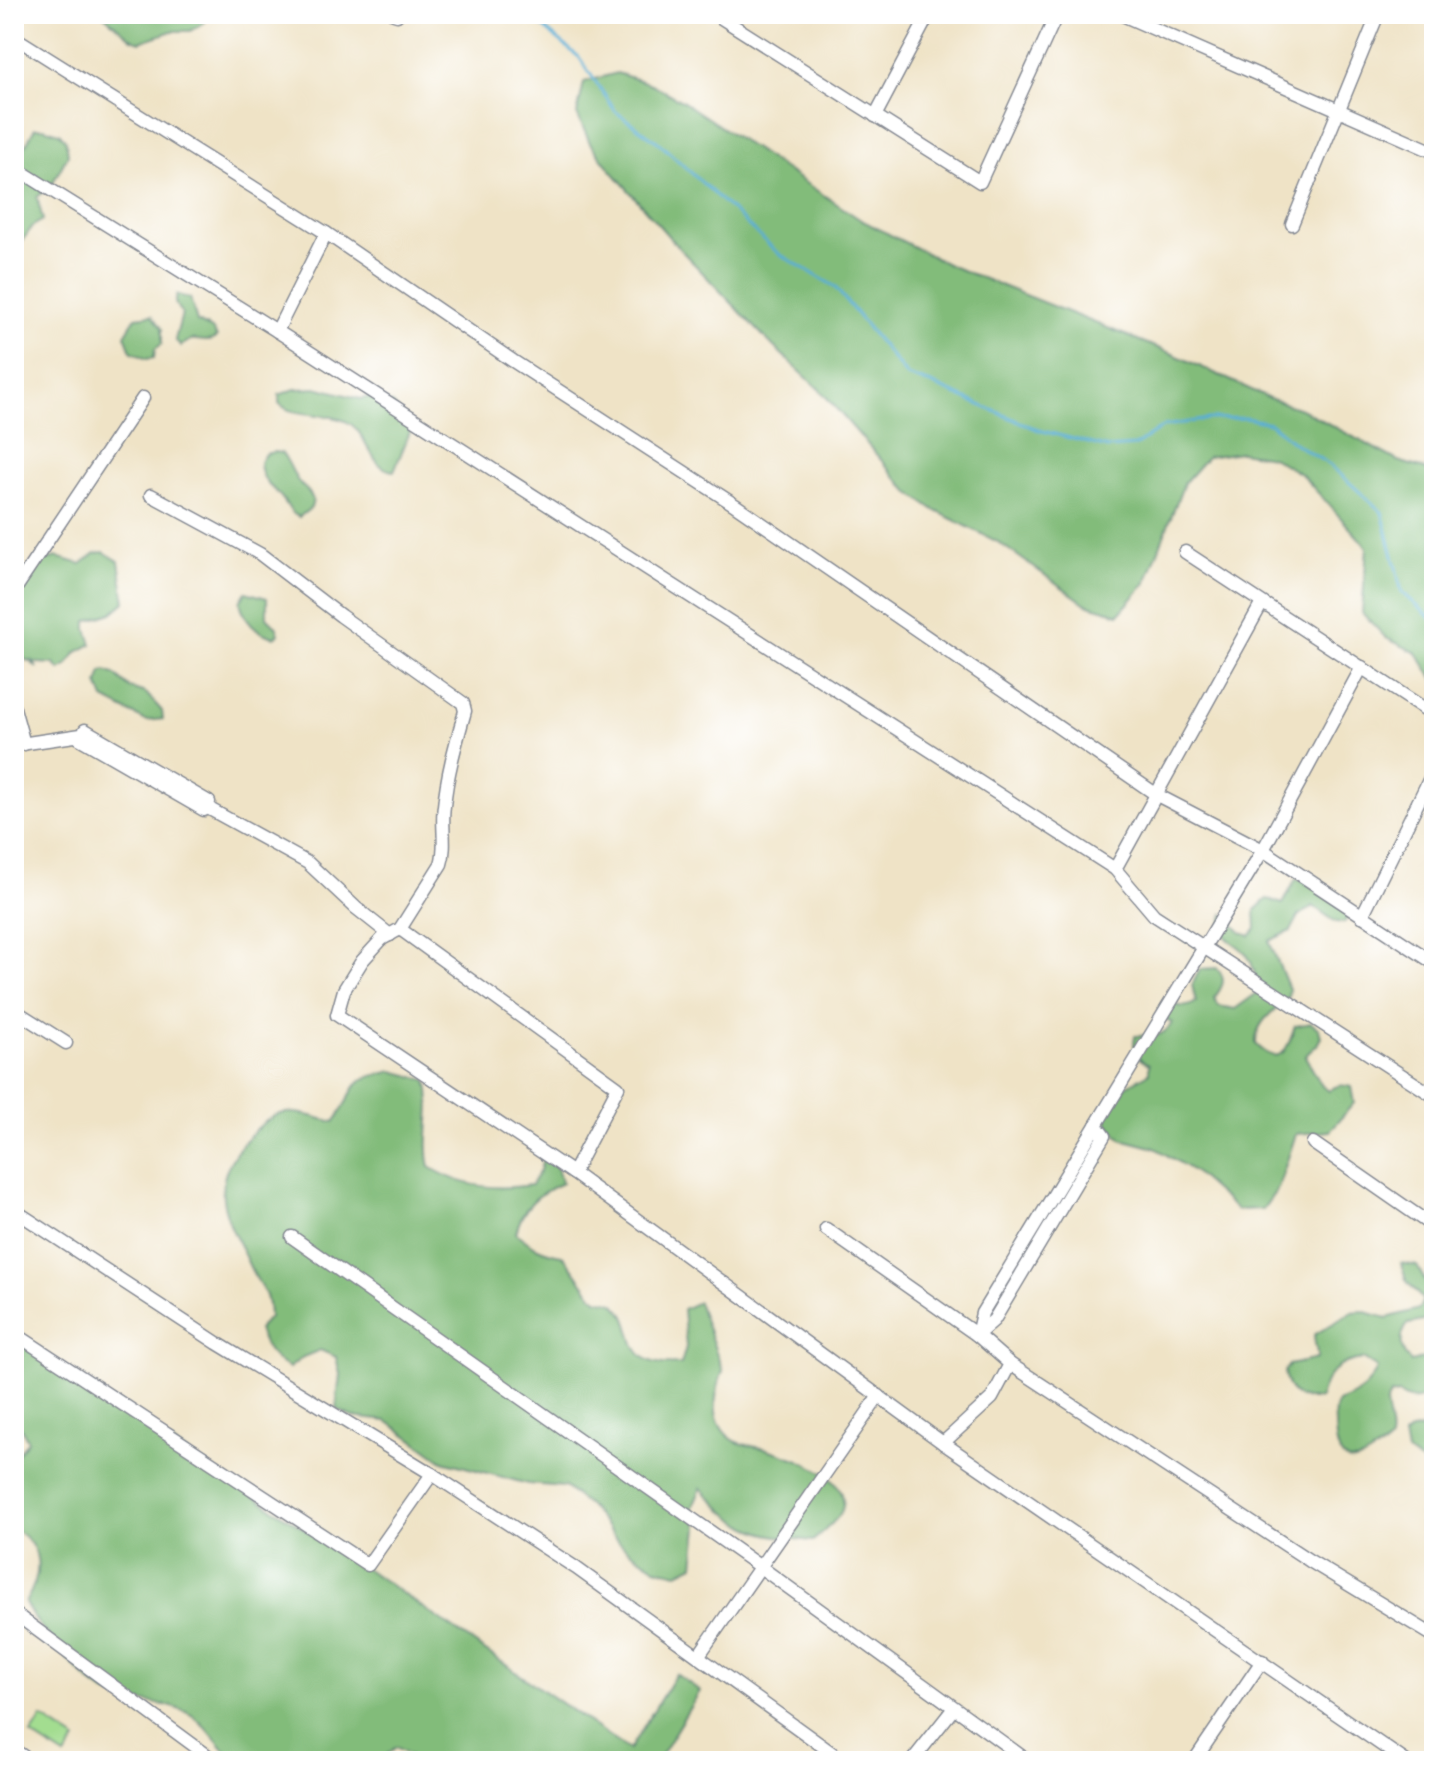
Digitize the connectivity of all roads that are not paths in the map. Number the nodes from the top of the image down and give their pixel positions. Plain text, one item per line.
1 (715, 14) edge
2 (929, 14) edge
3 (1057, 14) edge
4 (1120, 14) edge
5 (1378, 14) edge
6 (14, 37) edge
7 (1339, 112) junction
8 (875, 116) junction
9 (1434, 152) edge
10 (14, 167) edge
11 (1292, 224) dead end
12 (326, 233) junction
13 (277, 331) junction
14 (143, 398) dead end
15 (151, 495) dead end
16 (1185, 552) dead end
17 (14, 591) edge
18 (1262, 603) junction
19 (1362, 667) junction
20 (14, 708) edge
21 (1434, 715) edge
22 (19, 745) edge
23 (1434, 770) edge
24 (1157, 795) junction
25 (1263, 850) junction
26 (1115, 869) junction
27 (1362, 916) junction
28 (395, 932) junction
29 (1204, 946) junction
30 (1434, 963) edge
31 (14, 1010) edge
32 (66, 1043) dead end
33 (1434, 1096) edge
34 (1096, 1125) junction
35 (1313, 1143) dead end
36 (573, 1173) junction
37 (14, 1210) edge
38 (1434, 1227) edge
39 (826, 1229) dead end
40 (292, 1237) dead end
41 (14, 1333) edge
42 (977, 1335) junction
43 (1010, 1364) junction
44 (879, 1396) junction
45 (943, 1443) junction
46 (432, 1474) junction
47 (759, 1566) junction
48 (14, 1613) edge
49 (1434, 1636) edge
50 (699, 1655) junction
51 (1262, 1661) junction
52 (954, 1708) junction
53 (14, 1750) edge
54 (30, 1761) edge
55 (215, 1761) edge
56 (843, 1761) edge
57 (912, 1761) edge
58 (1028, 1761) edge
59 (1194, 1761) edge
60 (1405, 1761) edge

1 - 8 street
2 - 8 street
3 - 8 street
4 - 7 street
5 - 7 street
6 - 12 street
7 - 9 street
7 - 11 street
10 - 13 street
12 - 13 street
12 - 24 street
13 - 26 street
14 - 17 street
15 - 28 street
16 - 18 street
18 - 19 street
18 - 24 street
19 - 21 street
19 - 25 street
20 - 22 street
22 - 28 street
23 - 27 street
24 - 25 street
24 - 26 street
25 - 27 street
25 - 29 street
26 - 29 street
27 - 30 street
28 - 36 street
28 - 36 street
29 - 33 street
29 - 34 street
31 - 32 street
34 - 42 street
34 - 42 street
35 - 38 street
36 - 44 street
37 - 46 street
39 - 42 street
40 - 47 street
41 - 46 street
42 - 43 street
43 - 45 street
43 - 49 street
44 - 45 street
44 - 47 street
45 - 51 street
46 - 50 street
47 - 50 street
47 - 52 street
48 - 55 street
50 - 56 street
51 - 59 street
51 - 60 street
52 - 57 street
52 - 58 street
53 - 54 street

